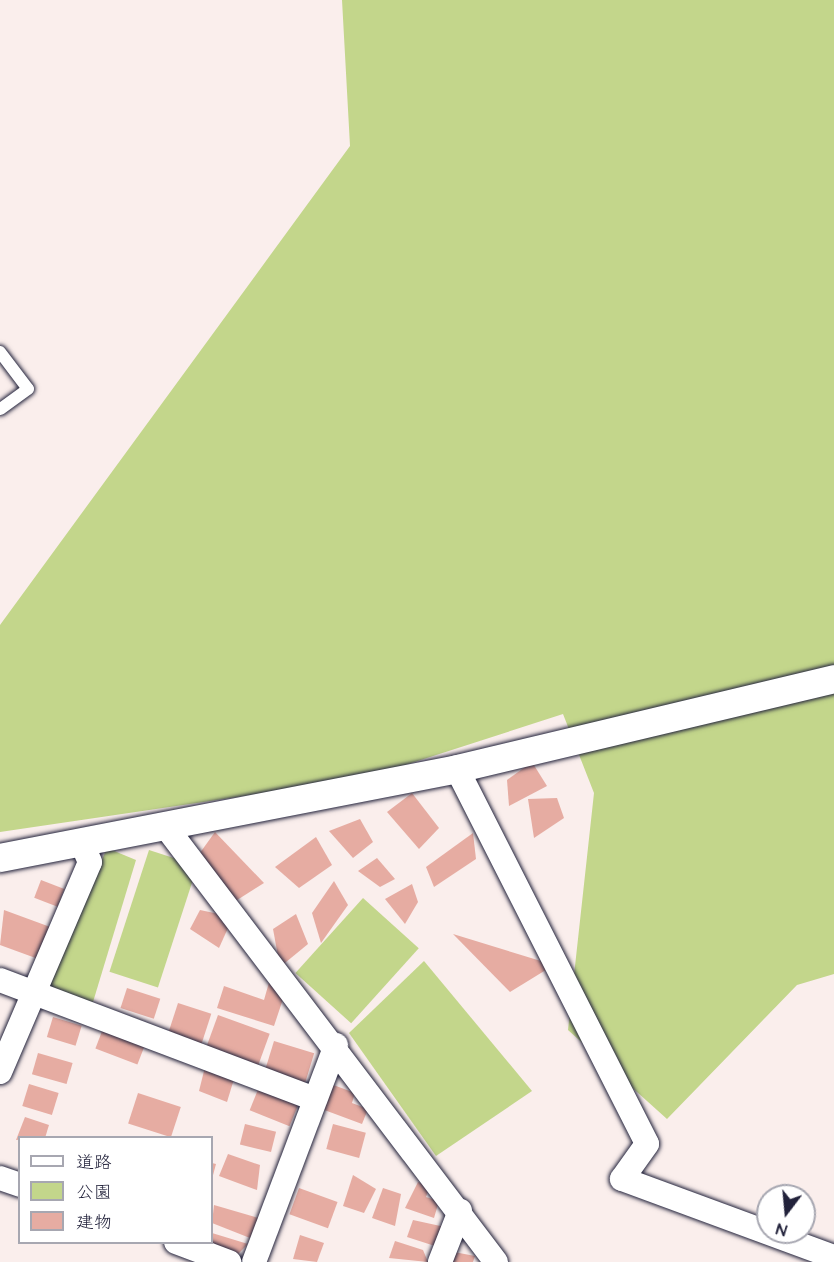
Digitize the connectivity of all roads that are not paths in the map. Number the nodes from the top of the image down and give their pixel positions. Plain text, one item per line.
1 (0, 352) edge
2 (0, 409) edge
3 (834, 679) edge
4 (457, 769) junction
5 (166, 827) junction
6 (82, 844) junction
7 (0, 858) edge
8 (0, 980) edge
9 (30, 992) junction
10 (336, 1045) junction
11 (0, 1072) edge
12 (313, 1098) junction
13 (0, 1178) edge
14 (18, 1184) edge
15 (460, 1211) junction
16 (181, 1244) edge
17 (834, 1257) edge
18 (229, 1262) edge
19 (254, 1262) edge
20 (440, 1262) edge
21 (496, 1262) edge

1 - 2 lane
3 - 4 street
4 - 5 street
4 - 17 street
5 - 6 street
5 - 10 street
6 - 7 street
6 - 9 street
8 - 9 street
9 - 11 street
9 - 12 street
10 - 12 street
10 - 15 street
12 - 19 street
13 - 14 street
15 - 20 street
15 - 21 street
16 - 18 street

